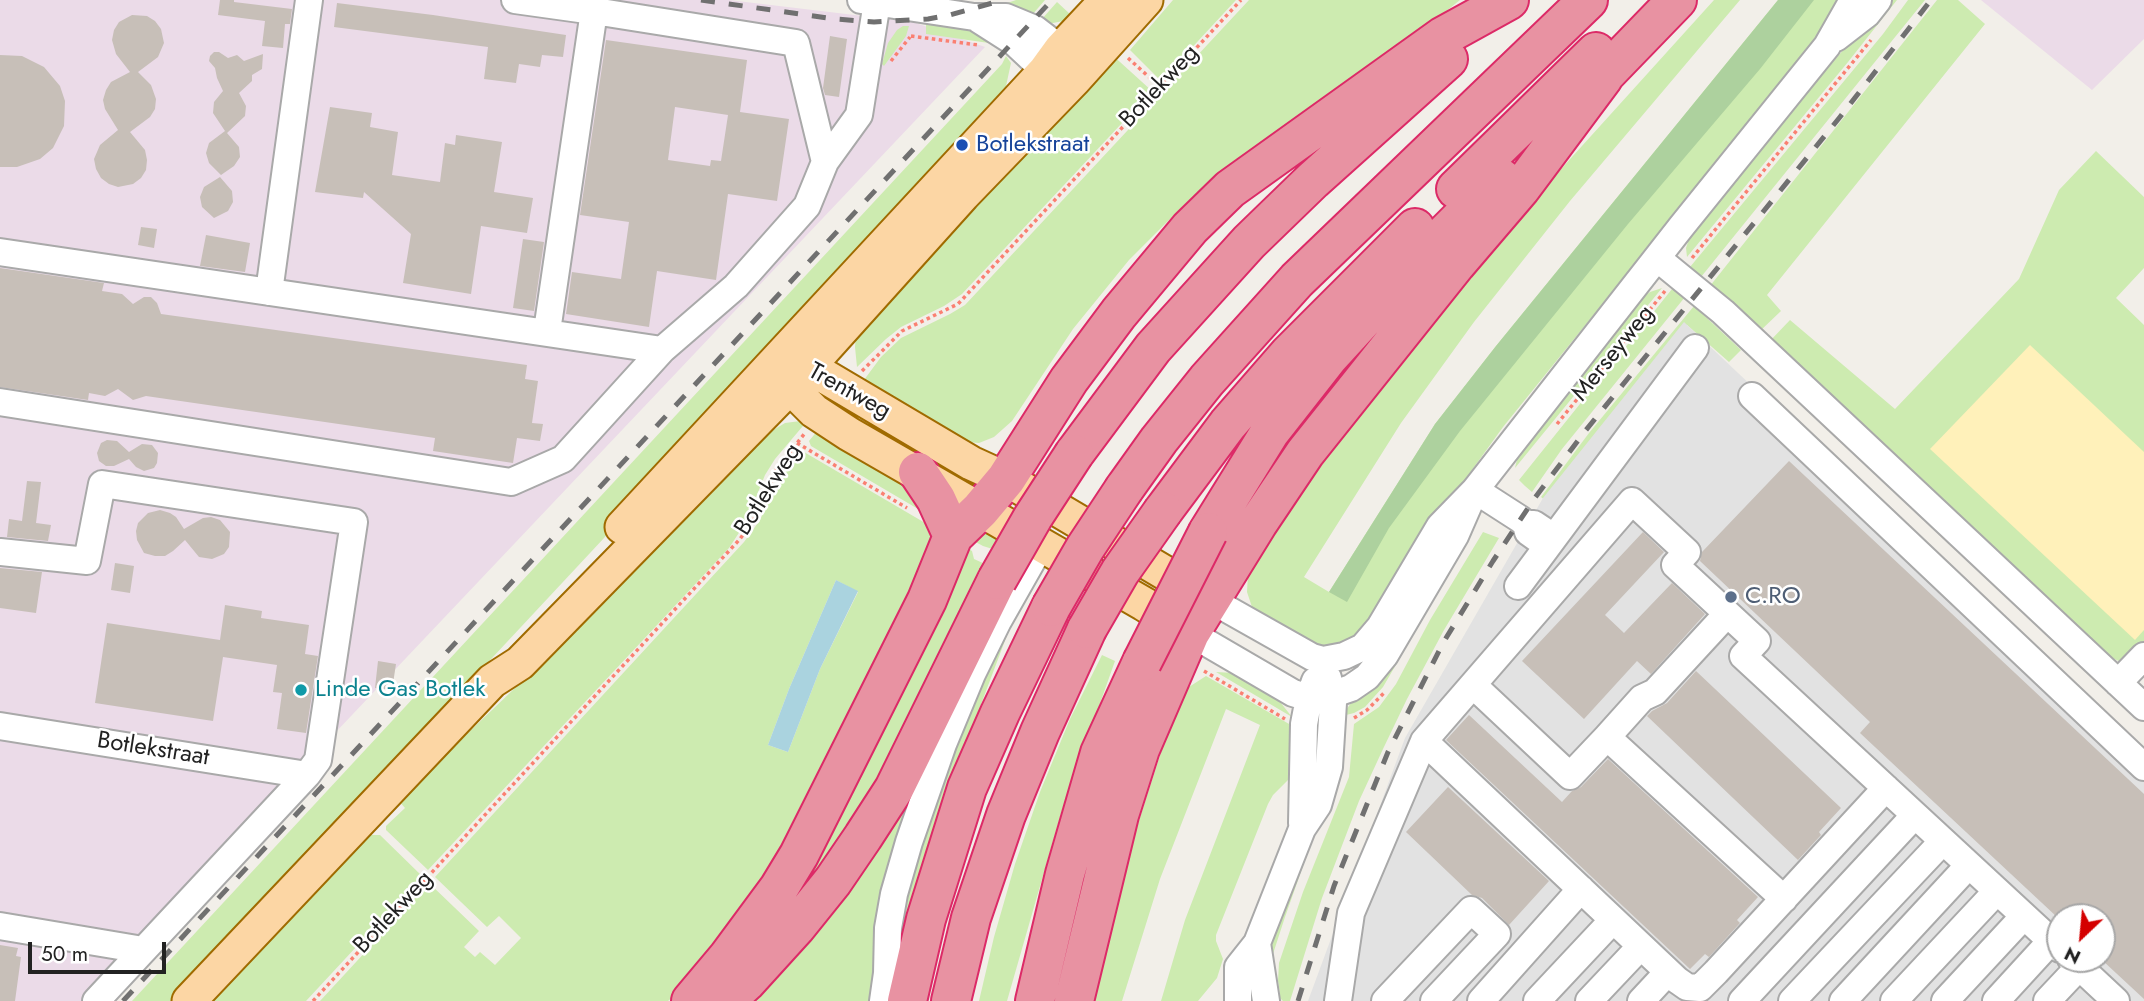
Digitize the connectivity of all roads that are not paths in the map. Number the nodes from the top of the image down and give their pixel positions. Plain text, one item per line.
1 (309, 0) edge
2 (515, 0) edge
3 (1107, 0) edge
4 (1146, 0) edge
5 (1510, 0) edge
6 (1588, 0) edge
7 (1646, 0) edge
8 (1677, 0) edge
9 (1853, 0) edge
10 (1878, 0) edge
11 (869, 1) edge
12 (594, 11) junction
13 (1827, 46) junction
14 (1060, 67) junction
15 (1603, 78) junction
16 (825, 162) junction
17 (0, 252) edge
18 (1657, 258) junction
19 (269, 292) junction
20 (547, 331) junction
21 (1695, 348) dead end
22 (662, 350) junction
23 (793, 371) junction
24 (1752, 396) dead end
25 (0, 402) edge
26 (918, 472) junction
27 (1006, 479) junction
28 (1475, 490) junction
29 (980, 510) junction
30 (953, 536) junction
31 (1549, 542) junction
32 (1041, 545) junction
33 (0, 552) edge
34 (1518, 586) dead end
35 (1211, 600) junction
36 (1727, 614) junction
37 (1190, 633) junction
38 (2144, 656) edge
39 (1323, 660) junction
40 (2118, 683) junction
41 (1472, 685) junction
42 (1320, 696) junction
43 (2144, 707) edge
44 (0, 726) edge
45 (1607, 737) junction
46 (1424, 741) junction
47 (2144, 767) edge
48 (307, 775) junction
49 (1886, 788) junction
50 (1915, 815) junction
51 (1943, 841) junction
52 (1969, 865) junction
53 (1581, 889) junction
54 (1997, 891) junction
55 (1784, 899) junction
56 (2024, 916) junction
57 (1613, 920) junction
58 (0, 926) edge
59 (2046, 936) edge
60 (1256, 943) junction
61 (1641, 946) junction
62 (143, 950) junction
63 (2046, 954) edge
64 (1668, 972) junction
65 (2068, 973) edge
66 (2084, 973) edge
67 (1694, 995) edge
68 (2107, 998) edge
69 (96, 1001) edge
70 (189, 1001) edge
71 (691, 1001) edge
72 (725, 1001) edge
73 (883, 1001) edge
74 (907, 1001) edge
75 (951, 1001) edge
76 (1035, 1001) edge
77 (1074, 1001) edge
78 (1238, 1001) edge
79 (1266, 1001) edge
80 (1338, 1001) edge
81 (1385, 1001) edge
82 (1434, 1001) edge
83 (1481, 1001) edge
84 (1537, 1001) edge
85 (1589, 1001) edge
86 (1641, 1001) edge
87 (1742, 1001) edge
88 (1793, 1001) edge
89 (1843, 1001) edge
90 (1894, 1001) edge
91 (1945, 1001) edge
92 (1996, 1001) edge
93 (2047, 1001) edge

1 - 19 street
2 - 12 street
3 - 14 main road, Botlekweg
4 - 14 main road, Botlekweg
5 - 27 highway
5 - 72 highway, bridge
6 - 74 highway, bridge
7 - 75 highway, bridge
8 - 15 highway
9 - 13 street, Merseyweg
10 - 13 street, Merseyweg
11 - 14 street
11 - 16 street
12 - 16 street
12 - 20 street
13 - 18 street, Merseyweg
14 - 23 main road, Botlekweg
15 - 35 highway
15 - 76 highway, bridge
16 - 22 street
17 - 19 street
18 - 28 street, Merseyweg
18 - 40 street
19 - 20 street
20 - 22 street
21 - 31 street
22 - 25 street
23 - 26 main road, Trentweg
23 - 27 main road, Trentweg
23 - 70 main road, Botlekweg
24 - 47 street
26 - 29 main road, Trentweg
26 - 30 highway
27 - 29 highway
27 - 35 main road, Trentweg
28 - 31 street
28 - 39 street, Merseyweg
28 - 42 street, Merseyweg
29 - 30 highway
29 - 32 main road, Trentweg
30 - 71 highway
31 - 34 street
32 - 37 main road, Trentweg
32 - 73 street
33 - 48 street
35 - 37 highway
35 - 39 street, Trentweg
36 - 41 street
36 - 45 street
36 - 49 street
37 - 42 street, Trentweg
37 - 77 highway
38 - 40 street
39 - 42 street
40 - 43 street
41 - 45 street
41 - 46 street
42 - 60 street
44 - 48 street, Botlekstraat
45 - 55 street
46 - 53 street
46 - 80 street
48 - 62 street
49 - 50 street
49 - 55 street
50 - 51 street
50 - 87 street
51 - 52 street
51 - 88 street
52 - 54 street
52 - 89 street
53 - 57 street
53 - 83 street
54 - 56 street
54 - 90 street
55 - 67 street
56 - 59 street
56 - 91 street
57 - 61 street
57 - 84 street
58 - 62 street
60 - 78 street
60 - 79 street
61 - 64 street
61 - 85 street
62 - 69 street
63 - 92 street
64 - 67 street
64 - 86 street
65 - 93 street
66 - 68 street
81 - 82 street

